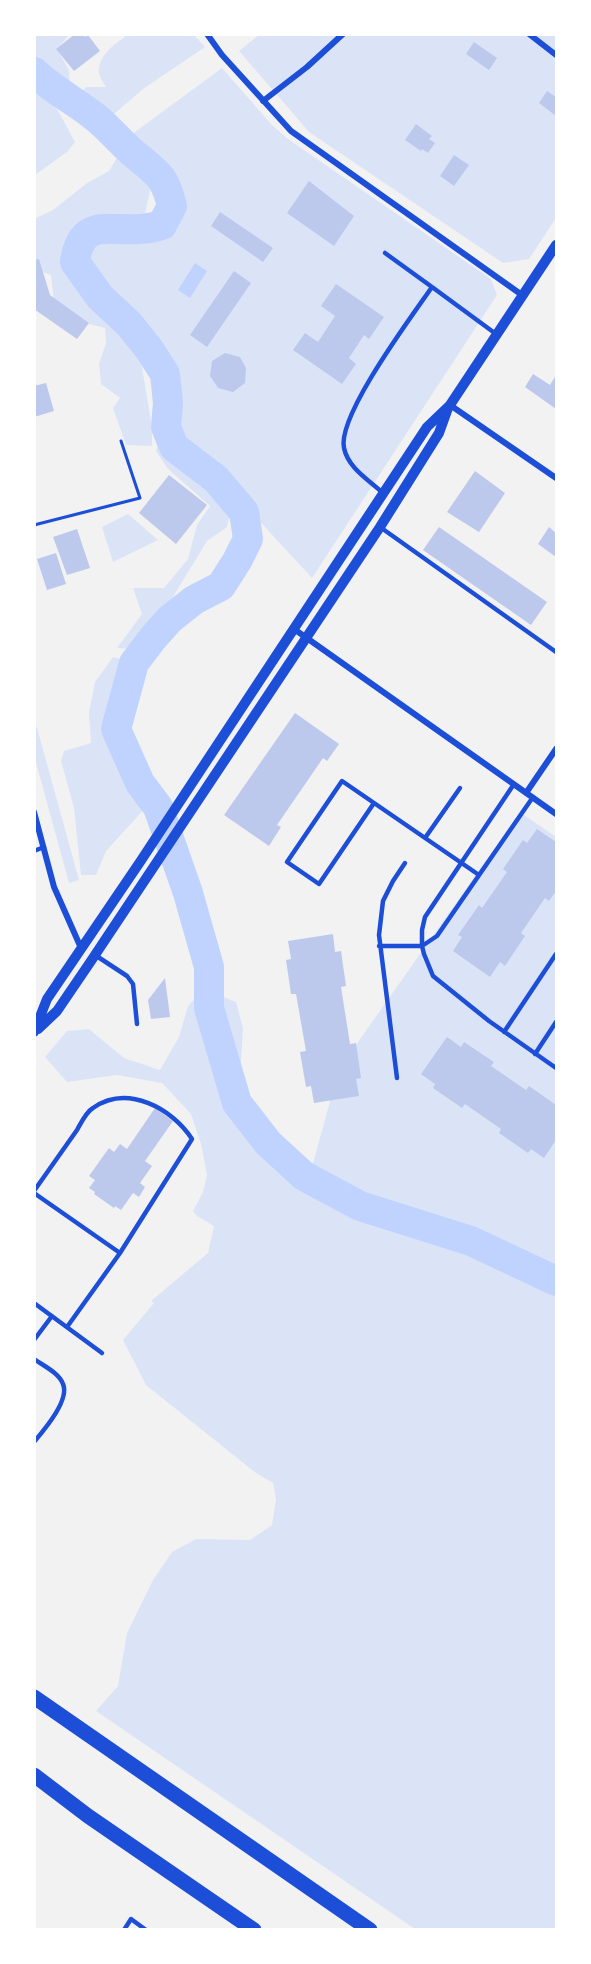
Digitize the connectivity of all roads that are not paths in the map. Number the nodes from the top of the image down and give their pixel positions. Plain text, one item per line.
1 (207, 34) edge
2 (344, 34) edge
3 (529, 34) edge
4 (556, 55) edge
5 (263, 101) junction
6 (556, 245) edge
7 (385, 254) dead end
8 (432, 287) junction
9 (522, 295) junction
10 (496, 334) junction
11 (450, 405) junction
12 (556, 478) edge
13 (383, 493) junction
14 (380, 527) junction
15 (294, 629) junction
16 (305, 637) junction
17 (556, 652) edge
18 (556, 749) edge
19 (514, 784) junction
20 (460, 788) dead end
21 (526, 793) junction
22 (533, 797) junction
23 (374, 803) junction
24 (34, 812) edge
25 (556, 814) edge
26 (425, 838) junction
27 (44, 848) junction
28 (34, 851) edge
29 (405, 863) dead end
30 (461, 863) junction
31 (479, 875) junction
32 (379, 946) junction
33 (422, 946) junction
34 (81, 949) junction
35 (556, 954) edge
36 (95, 955) junction
37 (556, 1022) edge
38 (137, 1024) dead end
39 (34, 1032) edge
40 (504, 1032) junction
41 (535, 1054) junction
42 (556, 1068) edge
43 (396, 1078) dead end
44 (34, 1192) edge
45 (120, 1252) junction
46 (34, 1303) edge
47 (52, 1316) junction
48 (67, 1327) junction
49 (34, 1340) edge
50 (102, 1353) dead end
51 (34, 1359) edge
52 (34, 1442) edge
53 (34, 1697) edge
54 (34, 1775) edge
55 (124, 1929) edge
56 (146, 1929) edge
57 (254, 1929) edge
58 (370, 1929) edge

1 - 5 street
2 - 5 street
3 - 4 street
5 - 9 street
6 - 9 street
7 - 8 lane
8 - 10 lane
8 - 13 lane
9 - 10 street
10 - 11 street
11 - 12 street
11 - 13 street
11 - 14 street
13 - 15 street
14 - 16 street
14 - 17 lane
15 - 16 street
15 - 34 street
16 - 19 street
16 - 36 street
18 - 21 street
19 - 21 street
19 - 30 lane
20 - 26 lane
21 - 22 street
22 - 25 street
22 - 31 lane
23 - 23 lane
23 - 26 lane
24 - 27 street
26 - 30 lane
27 - 28 lane
27 - 34 street
29 - 32 lane
30 - 31 lane
30 - 33 lane
31 - 33 lane
32 - 33 lane
32 - 43 lane
33 - 40 lane
34 - 39 street
35 - 40 lane
36 - 38 lane
36 - 39 street
37 - 41 lane
40 - 41 lane
41 - 42 lane
44 - 45 lane
44 - 45 lane
45 - 48 lane
46 - 47 lane
47 - 48 lane
47 - 49 lane
48 - 50 lane
51 - 52 lane
53 - 58 main road
54 - 57 main road
55 - 56 lane

